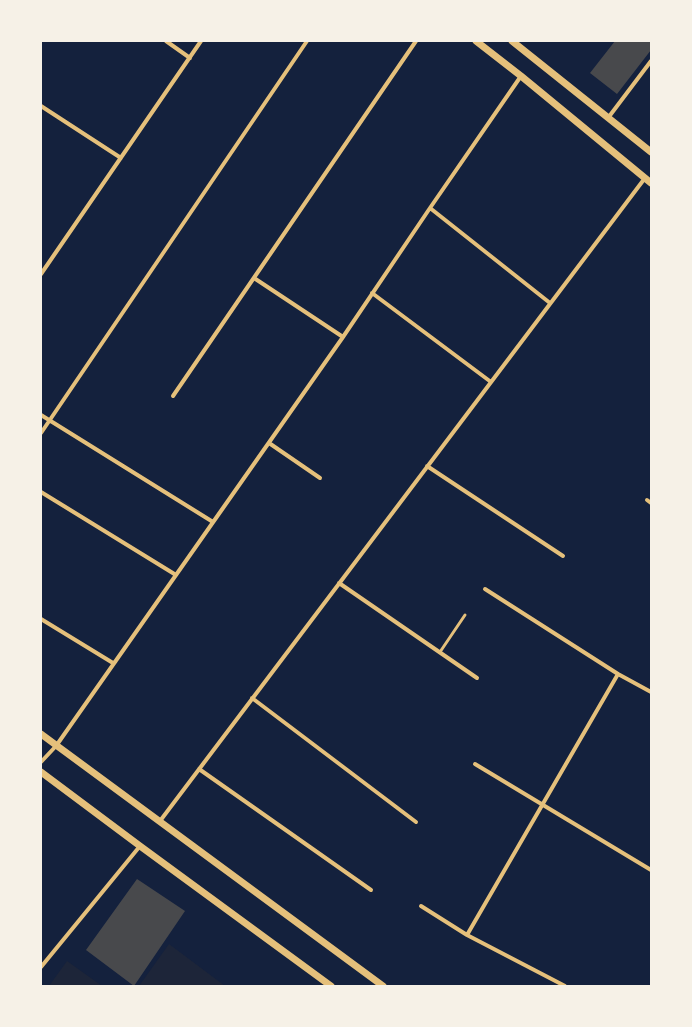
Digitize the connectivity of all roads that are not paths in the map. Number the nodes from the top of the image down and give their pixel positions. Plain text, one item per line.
1 (166, 41) edge
2 (201, 41) edge
3 (307, 41) edge
4 (416, 41) edge
5 (476, 41) edge
6 (512, 41) edge
7 (190, 58) junction
8 (651, 61) edge
9 (521, 76) junction
10 (41, 106) edge
11 (608, 118) junction
12 (651, 152) edge
13 (121, 158) junction
14 (645, 178) junction
15 (651, 183) edge
16 (430, 208) junction
17 (41, 274) edge
18 (254, 278) junction
19 (372, 293) junction
20 (550, 303) junction
21 (343, 337) junction
22 (491, 382) junction
23 (173, 396) dead end
24 (41, 415) edge
25 (50, 421) junction
26 (41, 433) edge
27 (268, 443) junction
28 (427, 466) junction
29 (320, 478) dead end
30 (41, 492) edge
31 (213, 522) junction
32 (563, 556) dead end
33 (176, 575) junction
34 (339, 583) junction
35 (485, 589) dead end
36 (465, 615) dead end
37 (41, 619) edge
38 (440, 652) junction
39 (113, 663) junction
40 (618, 674) junction
41 (477, 678) dead end
42 (651, 692) edge
43 (252, 698) junction
44 (41, 734) edge
45 (56, 746) junction
46 (41, 762) edge
47 (475, 764) dead end
48 (199, 769) junction
49 (41, 772) edge
50 (542, 804) junction
51 (160, 820) junction
52 (416, 822) dead end
53 (140, 846) junction
54 (651, 870) edge
55 (371, 890) dead end
56 (421, 906) dead end
57 (467, 935) junction
58 (41, 967) edge
59 (331, 986) edge
60 (383, 986) edge
61 (565, 986) edge

1 - 7 street
2 - 7 street
3 - 25 street
4 - 18 street
5 - 9 street
6 - 11 street
7 - 13 street
8 - 11 street
9 - 14 street
9 - 16 street
10 - 13 street
11 - 12 street
13 - 17 street
14 - 15 street
14 - 20 street
16 - 19 street
16 - 20 street
18 - 21 street
18 - 23 street
19 - 21 street
19 - 22 street
20 - 22 street
21 - 27 street
22 - 28 street
24 - 25 street
25 - 26 street
25 - 31 street
27 - 29 street
27 - 31 street
28 - 32 street
28 - 34 street
30 - 33 street
31 - 33 street
33 - 39 street
34 - 38 street
34 - 43 street
35 - 40 street
36 - 38 lane
37 - 39 street
38 - 41 street
39 - 45 street
40 - 42 street
40 - 50 street
43 - 48 street
43 - 52 street
44 - 45 street
45 - 46 street
45 - 51 street
47 - 50 street
48 - 51 street
48 - 55 street
49 - 53 street
50 - 54 street
50 - 57 street
51 - 60 street
53 - 58 street
53 - 59 street
56 - 57 street
57 - 61 street

